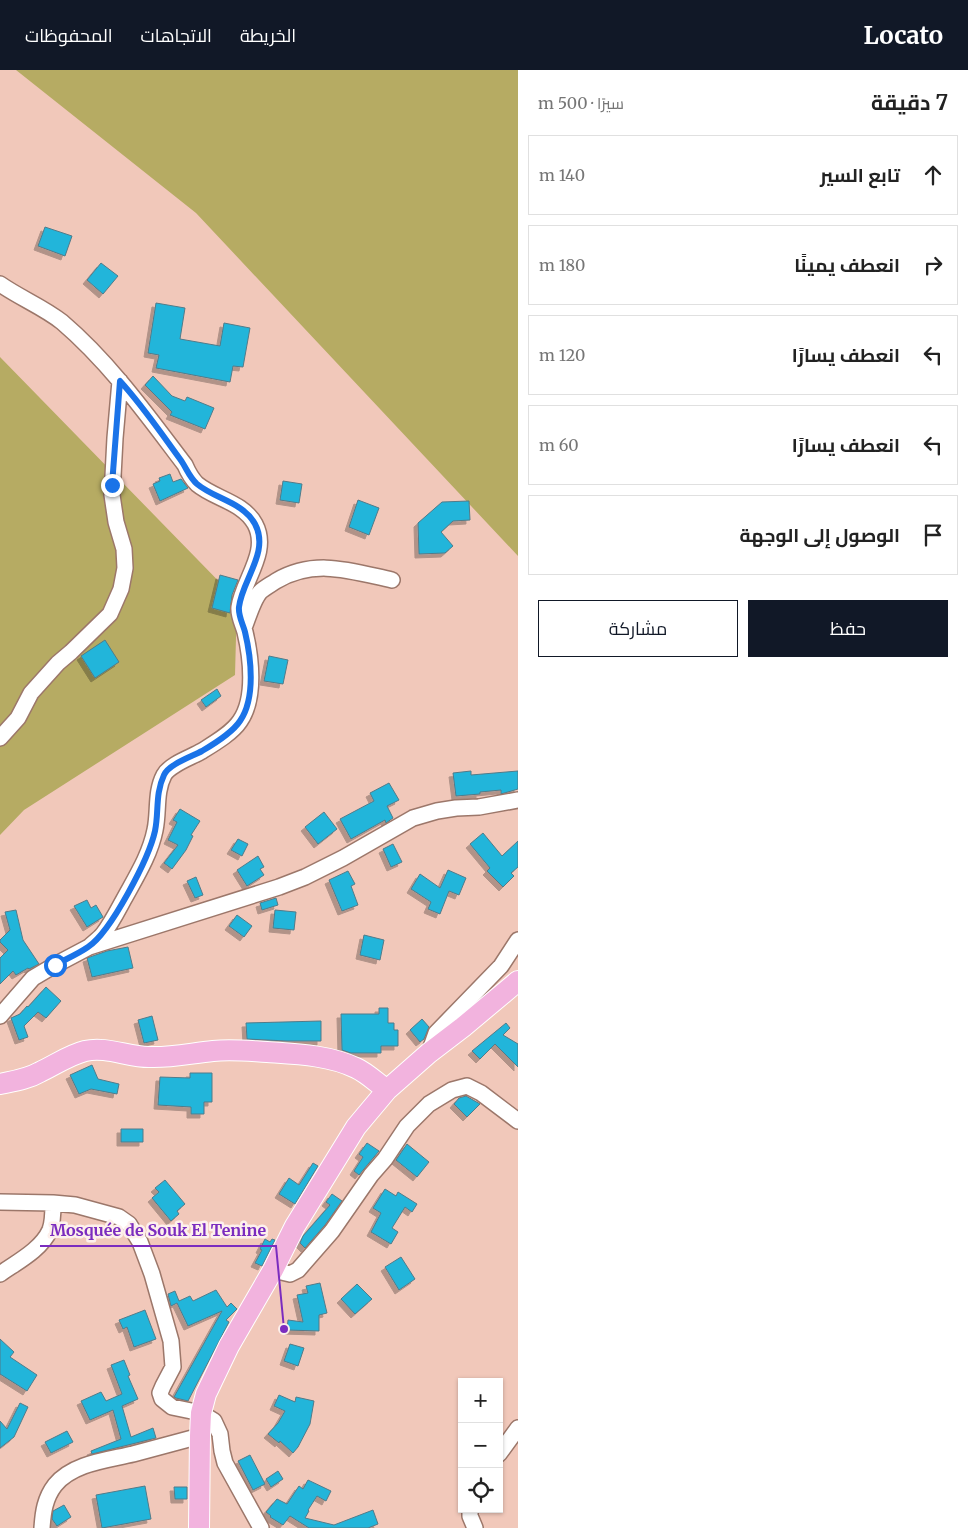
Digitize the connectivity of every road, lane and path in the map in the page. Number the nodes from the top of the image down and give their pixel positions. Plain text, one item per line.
1 (0, 284) edge
2 (120, 381) junction
3 (392, 580) dead end
4 (244, 628) junction
5 (0, 738) edge
6 (518, 800) edge
7 (518, 940) edge
8 (89, 947) junction
9 (518, 981) edge
10 (0, 1016) edge
11 (429, 1053) junction
12 (0, 1084) edge
13 (387, 1090) junction
14 (518, 1121) edge
15 (0, 1202) edge
16 (53, 1203) junction
17 (273, 1270) junction
18 (0, 1274) edge
19 (202, 1413) junction
20 (518, 1428) edge
21 (200, 1436) junction
22 (503, 1449) edge
23 (470, 1513) edge
24 (42, 1528) edge
25 (199, 1528) edge
26 (261, 1528) edge
27 (475, 1528) edge

1 - 2 street
2 - 4 street
2 - 5 street
3 - 4 street
4 - 8 street
6 - 8 street
7 - 11 street
8 - 10 street
9 - 11 main road
11 - 13 main road
12 - 13 main road
13 - 17 main road
14 - 17 street
15 - 16 street
16 - 18 street
16 - 19 street
17 - 19 main road
19 - 21 main road
19 - 26 street
20 - 22 street
21 - 24 street
21 - 25 main road
23 - 27 street

